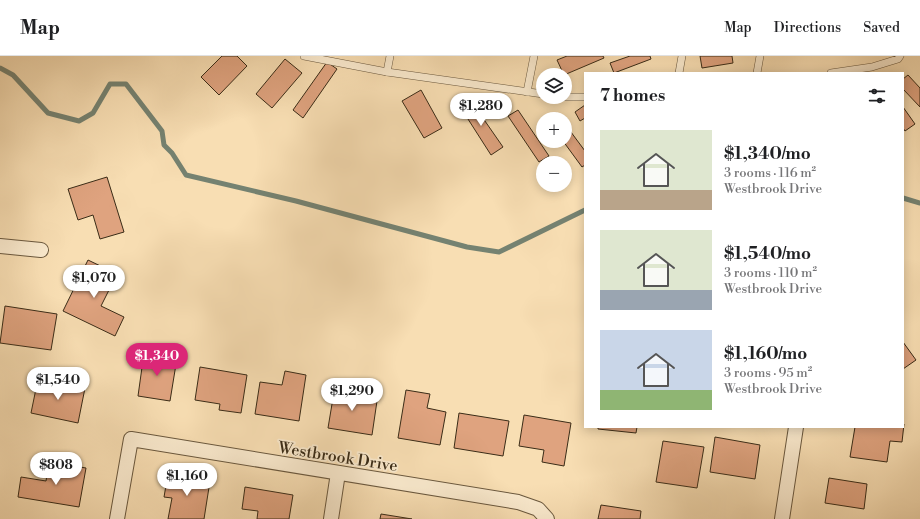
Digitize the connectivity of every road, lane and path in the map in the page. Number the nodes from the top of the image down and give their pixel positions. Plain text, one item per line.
1 (304, 56) edge
2 (390, 56) edge
3 (534, 56) edge
4 (682, 56) edge
5 (760, 56) edge
6 (900, 56) edge
7 (387, 72) junction
8 (680, 72) edge
9 (757, 72) edge
10 (838, 72) edge
11 (527, 92) junction
12 (536, 93) edge
13 (572, 97) edge
14 (584, 97) edge
15 (0, 246) edge
16 (41, 250) dead end
17 (796, 428) edge
18 (338, 473) junction
19 (543, 514) edge
20 (117, 519) edge
21 (331, 519) edge
22 (782, 519) edge

1 - 7 lane
2 - 7 lane
3 - 11 lane
4 - 8 lane
5 - 9 lane
6 - 10 lane
7 - 11 lane
11 - 12 lane
13 - 14 lane
15 - 16 street
17 - 22 street
18 - 19 street, Westbrook Drive
18 - 20 street, Westbrook Drive
18 - 21 street

